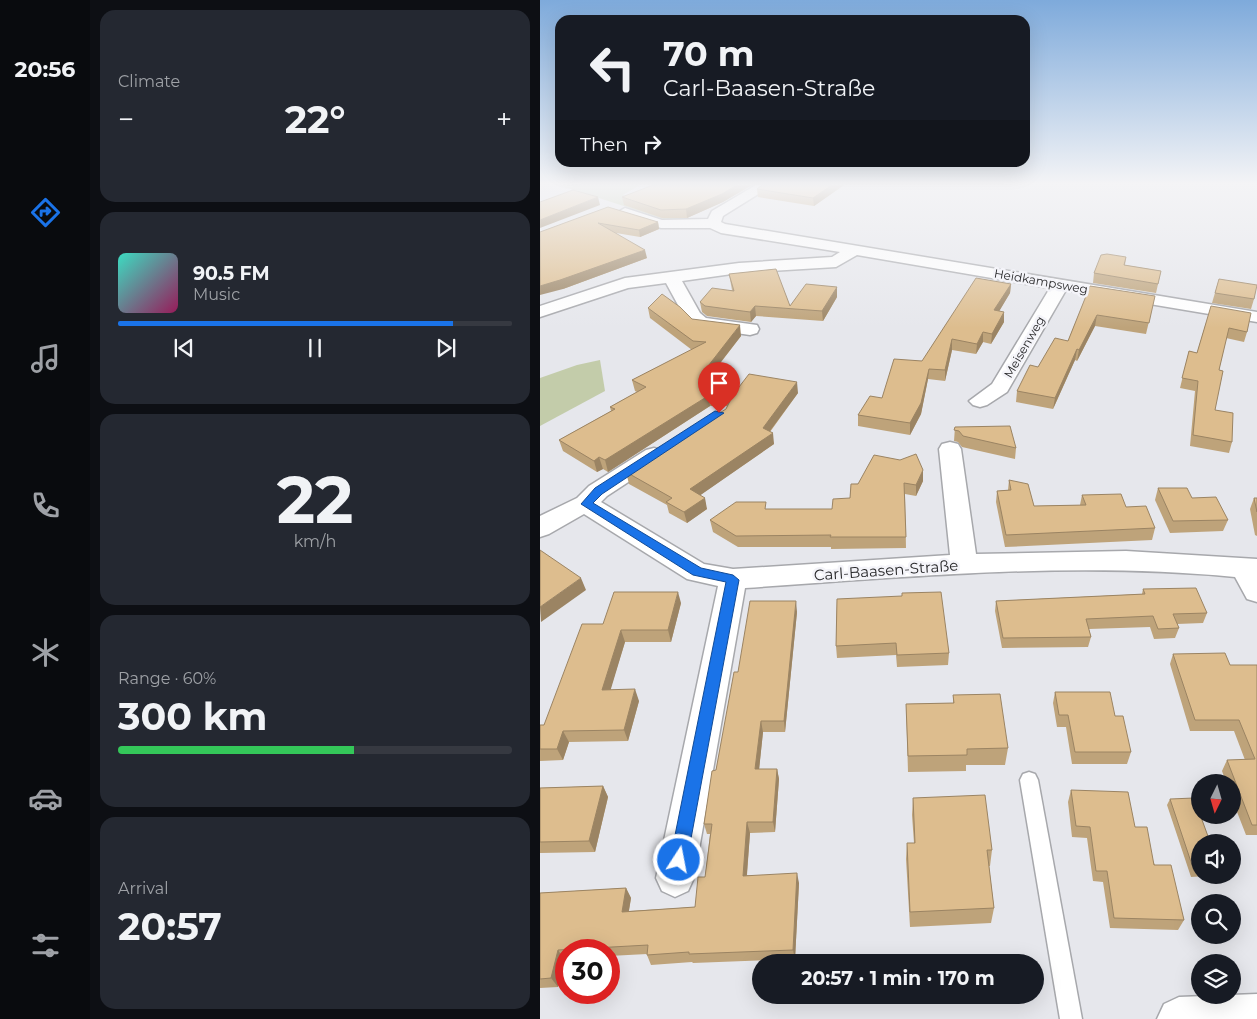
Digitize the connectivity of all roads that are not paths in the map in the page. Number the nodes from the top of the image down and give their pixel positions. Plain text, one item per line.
1 (749, 233) edge
2 (855, 250) junction
3 (671, 276) junction
4 (1060, 285) junction
5 (540, 312) edge
6 (1257, 317) edge
7 (750, 329) dead end
8 (980, 401) dead end
9 (671, 444) edge
10 (950, 449) dead end
11 (586, 504) junction
12 (540, 528) edge
13 (964, 565) junction
14 (1251, 568) edge
15 (733, 580) junction
16 (1257, 592) edge
17 (1029, 780) dead end
18 (675, 878) dead end
19 (1257, 1015) edge
20 (1071, 1019) edge
21 (1179, 1019) edge

1 - 2 street, Heidkampsweg
2 - 3 street
2 - 4 street, Heidkampsweg
3 - 5 street
3 - 7 street
4 - 6 street, Heidkampsweg
4 - 8 street, Meisenweg
9 - 11 street
10 - 13 street
11 - 12 street
11 - 15 street, Carl-Baasen-Straße
13 - 14 street, Carl-Baasen-Straße
13 - 15 street, Carl-Baasen-Straße
14 - 16 street
15 - 18 street
17 - 20 lane
19 - 21 street

